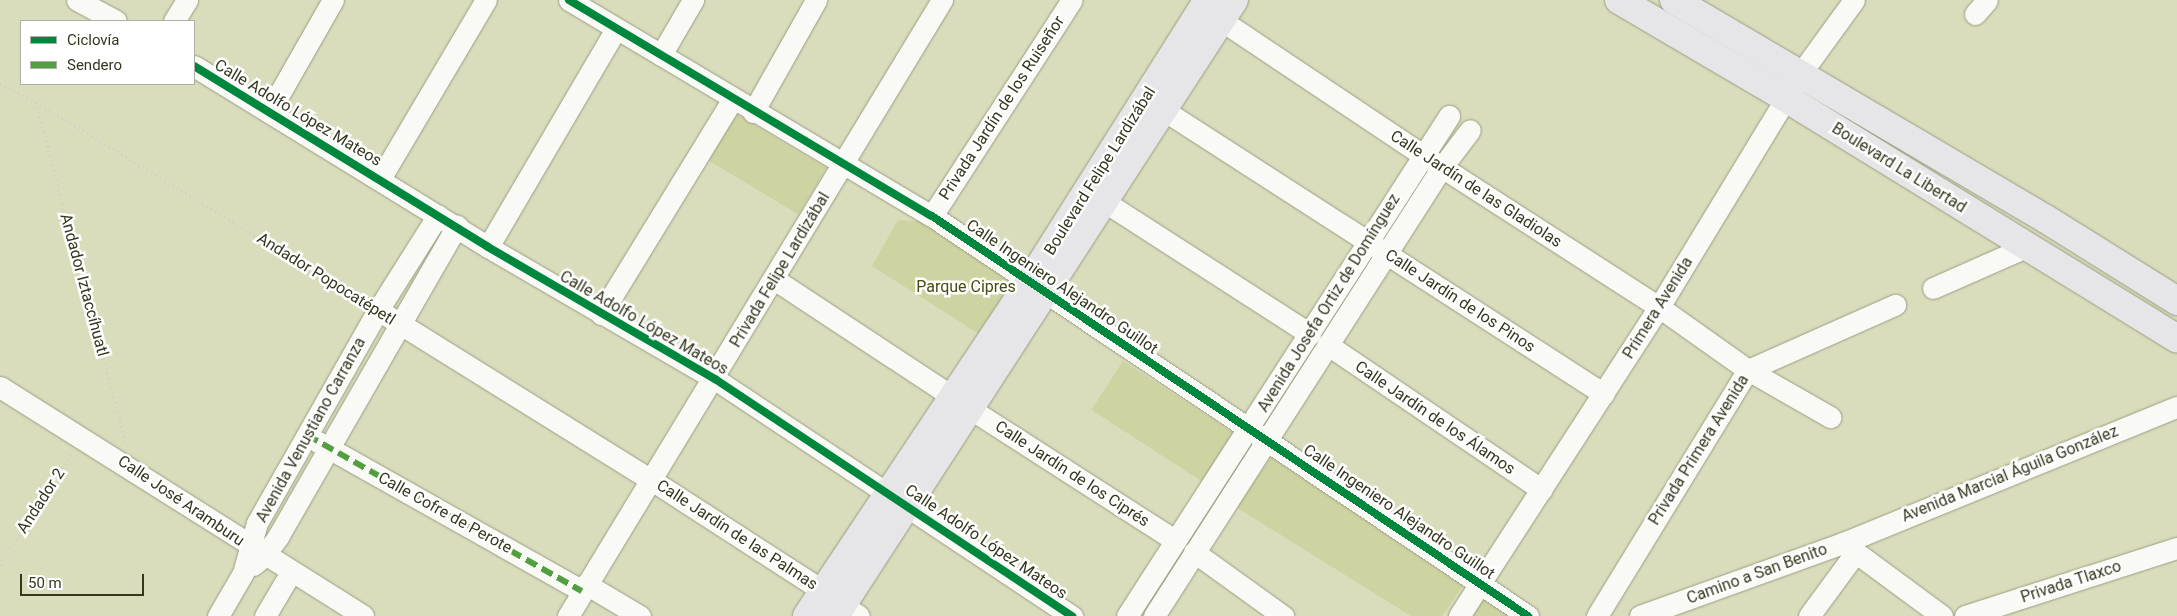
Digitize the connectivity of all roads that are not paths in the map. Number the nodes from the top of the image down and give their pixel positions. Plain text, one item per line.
1 (77, 0) edge
2 (187, 0) edge
3 (333, 0) edge
4 (486, 0) edge
5 (569, 0) edge
6 (693, 0) edge
7 (816, 0) edge
8 (942, 0) edge
9 (1072, 0) edge
10 (1619, 0) edge
11 (1674, 0) edge
12 (1854, 0) edge
13 (1216, 7) edge
14 (114, 20) edge
15 (175, 20) edge
16 (616, 29) junction
17 (661, 55) junction
18 (195, 67) edge
19 (1801, 73) junction
20 (1786, 98) junction
21 (733, 99) junction
22 (1165, 111) junction
23 (269, 112) junction
24 (753, 112) junction
25 (1449, 116) dead end
26 (1470, 130) dead end
27 (1423, 155) junction
28 (845, 164) junction
29 (1442, 167) junction
30 (380, 179) junction
31 (1105, 202) junction
32 (438, 215) junction
33 (932, 216) junction
34 (457, 226) junction
35 (1368, 242) junction
36 (488, 248) junction
37 (2026, 248) junction
38 (1387, 254) junction
39 (774, 279) junction
40 (1934, 288) dead end
41 (1037, 289) junction
42 (2177, 301) edge
43 (1895, 305) dead end
44 (1659, 307) junction
45 (378, 310) junction
46 (601, 314) junction
47 (402, 326) junction
48 (1310, 334) junction
49 (2177, 339) edge
50 (1328, 346) junction
51 (1748, 370) junction
52 (715, 379) junction
53 (0, 387) edge
54 (1604, 394) junction
55 (961, 402) junction
56 (2177, 407) edge
57 (1830, 417) dead end
58 (1258, 434) junction
59 (307, 435) junction
60 (330, 448) junction
61 (650, 479) junction
62 (1542, 490) junction
63 (896, 499) junction
64 (1175, 540) junction
65 (1849, 548) junction
66 (2177, 548) edge
67 (256, 551) junction
68 (1194, 552) junction
69 (291, 572) junction
70 (1481, 584) junction
71 (584, 587) junction
72 (840, 607) edge
73 (269, 615) edge
74 (218, 616) edge
75 (363, 616) edge
76 (568, 616) edge
77 (640, 616) edge
78 (807, 616) edge
79 (1072, 616) edge
80 (1127, 616) edge
81 (1154, 616) edge
82 (1283, 616) edge
83 (1459, 616) edge
84 (1528, 616) edge
85 (1597, 616) edge
86 (1640, 616) edge
87 (1809, 616) edge
88 (1942, 616) edge
89 (1965, 616) edge

1 - 14 street
2 - 15 street
3 - 23 street
4 - 30 street
5 - 16 street, Calle Ingeniero Alejandro Guillot
6 - 17 street
7 - 24 street
8 - 28 street, Privada Felipe Lardizábal
9 - 33 street, Privada Jardín de los Ruiseñor
10 - 20 main road, Boulevard La Libertad
11 - 19 main road, Boulevard La Libertad
12 - 19 street, Primera Avenida
13 - 22 main road, Boulevard Felipe Lardizábal
13 - 27 street, Calle Jardín de las Gladiolas
13 - 41 main road, Boulevard Felipe Lardizábal
16 - 17 street, Calle Ingeniero Alejandro Guillot
16 - 36 street
17 - 21 street, Calle Ingeniero Alejandro Guillot
18 - 23 street, Calle Adolfo López Mateos
19 - 20 street, Primera Avenida
19 - 42 main road, Boulevard La Libertad
20 - 37 main road, Boulevard La Libertad
20 - 44 street, Primera Avenida
21 - 24 street, Calle Ingeniero Alejandro Guillot
21 - 46 street
22 - 31 main road, Boulevard Felipe Lardizábal
22 - 35 street, Calle Jardín de los Pinos
23 - 30 street, Calle Adolfo López Mateos
24 - 28 street, Calle Ingeniero Alejandro Guillot
25 - 27 street, Avenida Josefa Ortiz de Domínguez
26 - 29 street, Avenida Josefa Ortiz de Domínguez
27 - 29 street, Calle Jardín de las Gladiolas
27 - 35 street, Avenida Josefa Ortiz de Domínguez
28 - 33 street, Calle Ingeniero Alejandro Guillot
28 - 39 street, Privada Felipe Lardizábal
29 - 38 street, Avenida Josefa Ortiz de Domínguez
29 - 44 street, Calle Jardín de las Gladiolas
30 - 32 street, Calle Adolfo López Mateos
31 - 41 main road, Boulevard Felipe Lardizábal
31 - 48 street
32 - 34 street, Calle Adolfo López Mateos
32 - 45 street, Avenida Venustiano Carranza
33 - 41 street, Calle Ingeniero Alejandro Guillot
34 - 36 street, Calle Adolfo López Mateos
34 - 47 street, Avenida Venustiano Carranza
35 - 38 street, Calle Jardín de los Pinos
35 - 48 street, Avenida Josefa Ortiz de Domínguez
36 - 46 street, Calle Adolfo López Mateos
37 - 40 street
37 - 49 main road, Boulevard La Libertad
38 - 50 street, Avenida Josefa Ortiz de Domínguez
38 - 54 street, Calle Jardín de los Pinos
39 - 52 street, Privada Felipe Lardizábal
39 - 55 street, Calle Jardín de los Ciprés
41 - 55 main road, Boulevard Felipe Lardizábal
41 - 58 street, Calle Ingeniero Alejandro Guillot
43 - 51 street, Privada Primera Avenida
44 - 51 street, Calle Jardín de las Gladiolas
44 - 54 street, Primera Avenida
45 - 47 street, Andador Popocatépetl
45 - 59 street, Avenida Venustiano Carranza
46 - 52 street, Calle Adolfo López Mateos
47 - 60 street, Avenida Venustiano Carranza
47 - 61 street, Andador Popocatépetl
48 - 58 street, Avenida Josefa Ortiz de Domínguez
50 - 58 street, Avenida Josefa Ortiz de Domínguez
50 - 62 street, Calle Jardín de los Álamos
51 - 57 street, Calle Jardín de las Gladiolas
51 - 85 street, Privada Primera Avenida
52 - 61 street, Privada Felipe Lardizábal
52 - 63 street, Calle Adolfo López Mateos
53 - 67 street, Calle José Aramburu
54 - 62 street, Primera Avenida
55 - 63 main road, Boulevard Felipe Lardizábal
55 - 64 street, Calle Jardín de los Ciprés
56 - 65 street, Avenida Marcial Águila González
58 - 64 street, Avenida Josefa Ortiz de Domínguez
58 - 68 street, Avenida Josefa Ortiz de Domínguez
58 - 70 street, Calle Ingeniero Alejandro Guillot
59 - 60 street, Calle Cofre de Perote
59 - 67 street, Avenida Venustiano Carranza
60 - 67 street, Avenida Venustiano Carranza
60 - 71 street, Calle Cofre de Perote
61 - 71 street, Privada Felipe Lardizábal
61 - 72 street, Calle Jardín de las Palmas
62 - 70 street, Primera Avenida
63 - 72 main road, Boulevard Felipe Lardizábal
63 - 79 street, Calle Adolfo López Mateos
64 - 80 street, Avenida Josefa Ortiz de Domínguez
65 - 86 street, Camino a San Benito
65 - 87 street
65 - 88 street
66 - 89 street, Privada Tlaxco
67 - 69 street, Calle José Aramburu
67 - 74 street, Avenida Venustiano Carranza
68 - 81 street, Avenida Josefa Ortiz de Domínguez
68 - 82 street
69 - 73 street
69 - 75 street, Calle José Aramburu
70 - 83 street, Primera Avenida
70 - 84 street, Calle Ingeniero Alejandro Guillot
71 - 76 street, Privada Felipe Lardizábal
71 - 77 street, Calle Cofre de Perote
72 - 78 main road, Boulevard Felipe Lardizábal

